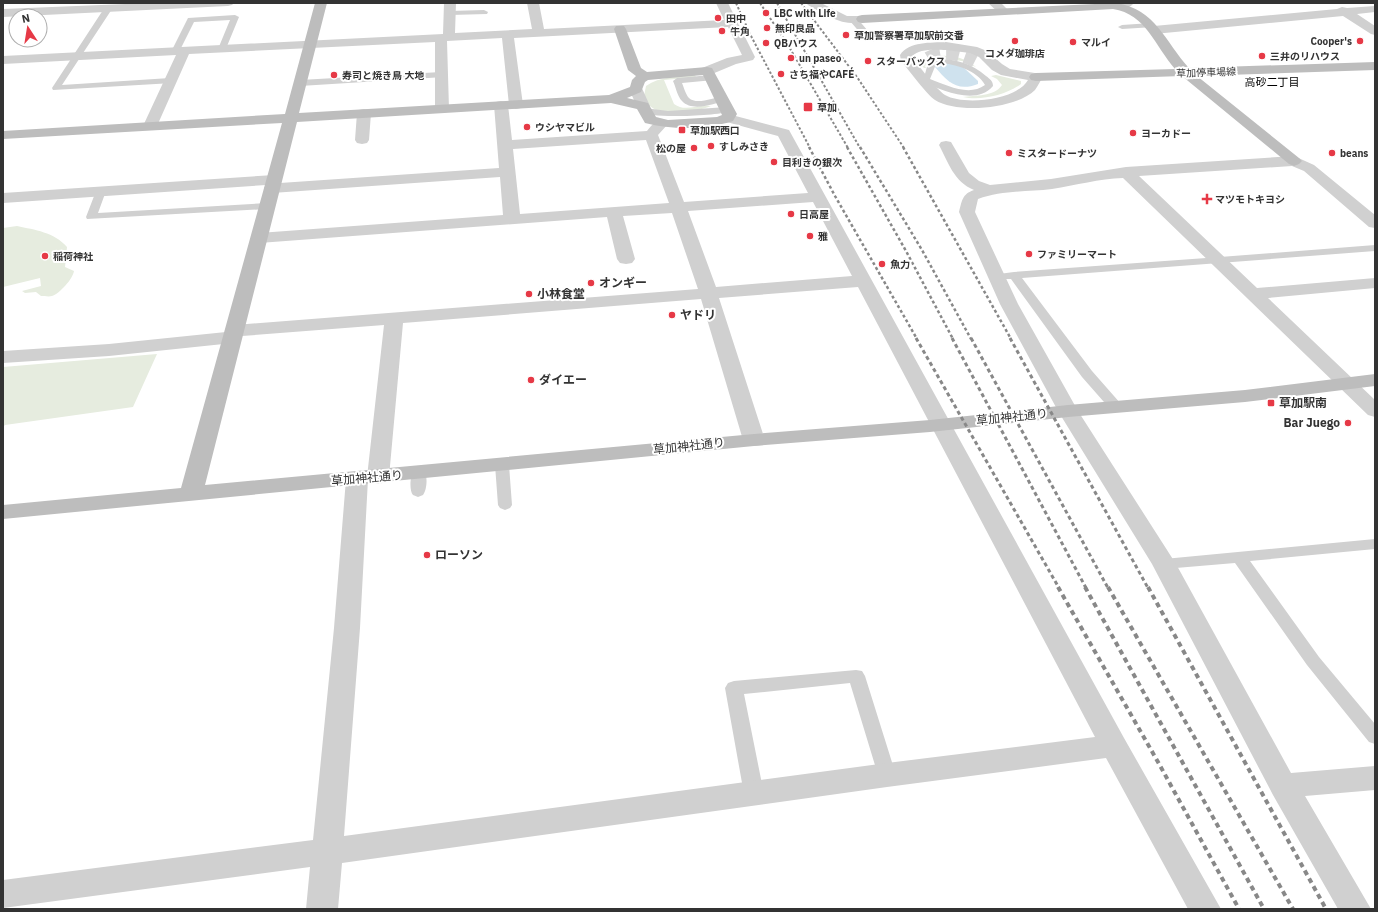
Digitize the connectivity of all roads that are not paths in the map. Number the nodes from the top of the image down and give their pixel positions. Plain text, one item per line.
1 (228, 3) edge
2 (321, 3) edge
3 (533, 3) edge
4 (722, 3) edge
5 (812, 3) edge
6 (1330, 3) edge
7 (1124, 4) edge
8 (138, 5) edge
9 (1095, 5) edge
10 (63, 7) edge
11 (998, 7) edge
12 (108, 8) junction
13 (450, 8) edge
14 (1375, 9) edge
15 (484, 11) dead end
16 (1344, 12) junction
17 (3, 13) edge
18 (856, 15) junction
19 (732, 23) junction
20 (1122, 27) dead end
21 (1153, 28) junction
22 (620, 29) junction
23 (1375, 30) edge
24 (539, 34) junction
25 (508, 35) junction
26 (445, 38) junction
27 (871, 40) dead end
28 (310, 45) junction
29 (222, 49) junction
30 (180, 51) junction
31 (75, 57) junction
32 (3, 60) edge
33 (975, 60) tunnel mouth
34 (1375, 66) edge
35 (1006, 72) junction
36 (1186, 73) junction
37 (709, 74) junction
38 (441, 75) junction
39 (645, 76) junction
40 (1036, 77) junction
41 (925, 80) junction
42 (170, 81) junction
43 (300, 84) junction
44 (636, 89) junction
45 (611, 99) junction
46 (508, 105) junction
47 (442, 109) junction
48 (644, 109) junction
49 (726, 109) junction
50 (364, 113) junction
51 (291, 118) junction
52 (150, 126) junction
53 (656, 129) junction
54 (3, 135) edge
55 (362, 140) dead end
56 (505, 145) junction
57 (946, 145) dead end
58 (1294, 161) junction
59 (506, 172) junction
60 (1126, 172) junction
61 (273, 184) junction
62 (988, 190) junction
63 (101, 191) junction
64 (818, 197) junction
65 (3, 198) edge
66 (267, 206) junction
67 (679, 208) junction
68 (614, 212) junction
69 (512, 220) junction
70 (1375, 223) edge
71 (259, 238) junction
72 (1375, 248) edge
73 (626, 259) dead end
74 (1218, 260) junction
75 (1014, 275) junction
76 (995, 277) junction
77 (863, 280) junction
78 (1375, 283) edge
79 (709, 294) junction
80 (1253, 294) junction
81 (394, 319) junction
82 (234, 334) junction
83 (3, 357) edge
84 (1375, 380) edge
85 (1348, 384) junction
86 (1116, 407) junction
87 (1068, 411) junction
88 (1375, 411) edge
89 (941, 424) junction
90 (754, 440) junction
91 (502, 465) junction
92 (368, 478) junction
93 (191, 494) junction
94 (505, 505) dead end
95 (3, 512) edge
96 (1375, 544) edge
97 (1239, 556) junction
98 (1164, 564) junction
99 (1375, 737) edge
100 (1114, 746) junction
101 (887, 775) junction
102 (1375, 778) edge
103 (1283, 786) junction
104 (754, 794) junction
105 (327, 851) junction
106 (3, 894) edge
107 (322, 909) edge
108 (1205, 909) edge
109 (1355, 909) edge

1 - 8 street
2 - 28 street
3 - 24 street
4 - 19 street
5 - 18 street
6 - 16 street
7 - 9 street
7 - 21 street
8 - 12 street
9 - 11 street
10 - 12 street
10 - 17 street
11 - 18 street
12 - 31 lane
13 - 15 lane
13 - 26 street
14 - 16 street
16 - 21 street
16 - 23 street
18 - 27 lane
19 - 22 street
19 - 37 street
20 - 21 lane
21 - 36 street
22 - 24 street
22 - 39 street
24 - 25 street
25 - 26 street
25 - 46 street
26 - 28 street
26 - 38 street
28 - 29 street
28 - 43 street
29 - 30 street
29 - 30 lane
30 - 31 street
30 - 42 street
31 - 32 street
31 - 42 lane
33 - 35 street
34 - 36 street, 草加停車場線
35 - 40 street
35 - 41 street
36 - 40 street, 草加停車場線
36 - 58 street
37 - 39 street
37 - 49 street
37 - 49 lane
38 - 43 lane
38 - 47 street
39 - 44 street
40 - 41 street
41 - 41 lane
42 - 52 street
43 - 51 street
44 - 45 street
44 - 48 street
45 - 46 street
45 - 48 street
46 - 47 street
46 - 56 street
47 - 50 street
48 - 49 lane
48 - 53 street
49 - 53 street
49 - 64 street
50 - 51 street
50 - 55 street
51 - 52 street
51 - 61 street
52 - 54 street
53 - 56 street
53 - 67 street
56 - 59 street
57 - 62 street
58 - 60 street
58 - 70 street
59 - 61 street
59 - 69 street
60 - 62 street
60 - 74 street
61 - 63 street
61 - 66 street
62 - 76 street
63 - 65 street
63 - 66 lane
64 - 67 street
64 - 77 street
66 - 71 street
67 - 68 street
67 - 79 street
68 - 69 street
68 - 73 street
69 - 71 street
71 - 82 street
72 - 74 lane
74 - 75 lane
74 - 80 street
75 - 76 lane
75 - 86 lane
76 - 87 street
77 - 79 street
77 - 89 street
78 - 80 street
79 - 81 street
79 - 90 street
80 - 85 street
81 - 82 street
81 - 92 street
82 - 83 street
82 - 93 street
84 - 85 street, 草加神社通り
85 - 86 street, 草加神社通り
85 - 88 street
86 - 87 street, 草加神社通り
87 - 89 street, 草加神社通り
87 - 98 street
89 - 90 street, 草加神社通り
89 - 100 street
90 - 91 street, 草加神社通り
91 - 92 street, 草加神社通り
91 - 94 lane
92 - 93 street, 草加神社通り
92 - 105 street
93 - 95 street, 草加神社通り
96 - 97 lane
97 - 98 lane
97 - 99 lane
98 - 103 street
100 - 101 street
100 - 108 street
101 - 104 street
101 - 104 lane
102 - 103 street
103 - 109 street
104 - 105 street
105 - 106 street
105 - 107 street

